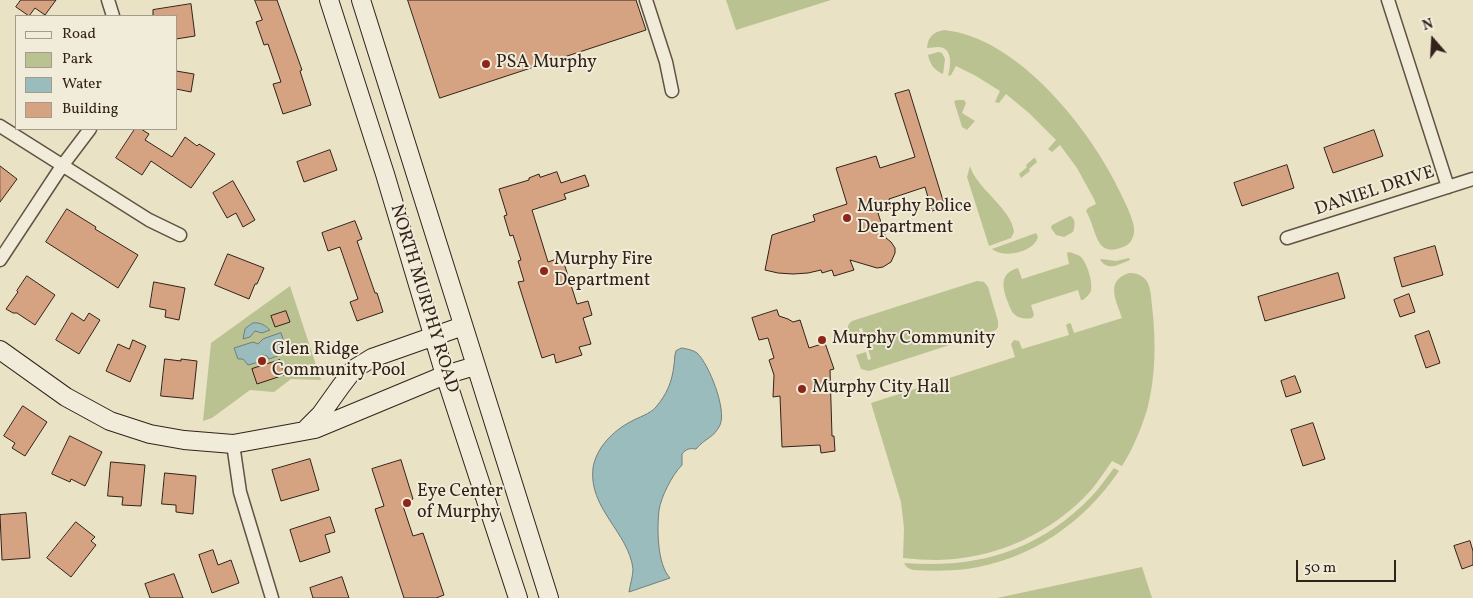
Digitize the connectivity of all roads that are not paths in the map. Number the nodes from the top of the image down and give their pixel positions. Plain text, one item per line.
1 (108, 0) edge
2 (329, 0) edge
3 (361, 0) edge
4 (646, 0) edge
5 (1388, 0) edge
6 (112, 15) edge
7 (672, 90) dead end
8 (0, 126) edge
9 (89, 130) edge
10 (62, 166) junction
11 (1473, 179) edge
12 (1448, 187) junction
13 (180, 235) dead end
14 (1287, 238) dead end
15 (0, 260) edge
16 (463, 326) junction
17 (433, 336) junction
18 (0, 350) edge
19 (475, 366) junction
20 (445, 375) junction
21 (303, 431) junction
22 (233, 444) junction
23 (272, 598) edge
24 (518, 598) edge
25 (548, 598) edge

1 - 6 street
2 - 17 main road, NORTH MURPHY ROAD
3 - 16 main road, NORTH MURPHY ROAD
4 - 7 street
5 - 12 street
8 - 10 street
9 - 10 street
10 - 13 street
10 - 15 street
11 - 12 street, DANIEL DRIVE
12 - 14 street, DANIEL DRIVE
16 - 17 main road
16 - 19 main road, NORTH MURPHY ROAD
17 - 20 main road, NORTH MURPHY ROAD
17 - 21 main road
18 - 22 main road
19 - 20 main road
19 - 25 main road, NORTH MURPHY ROAD
20 - 21 main road
20 - 24 main road, NORTH MURPHY ROAD
21 - 22 main road
22 - 23 street

